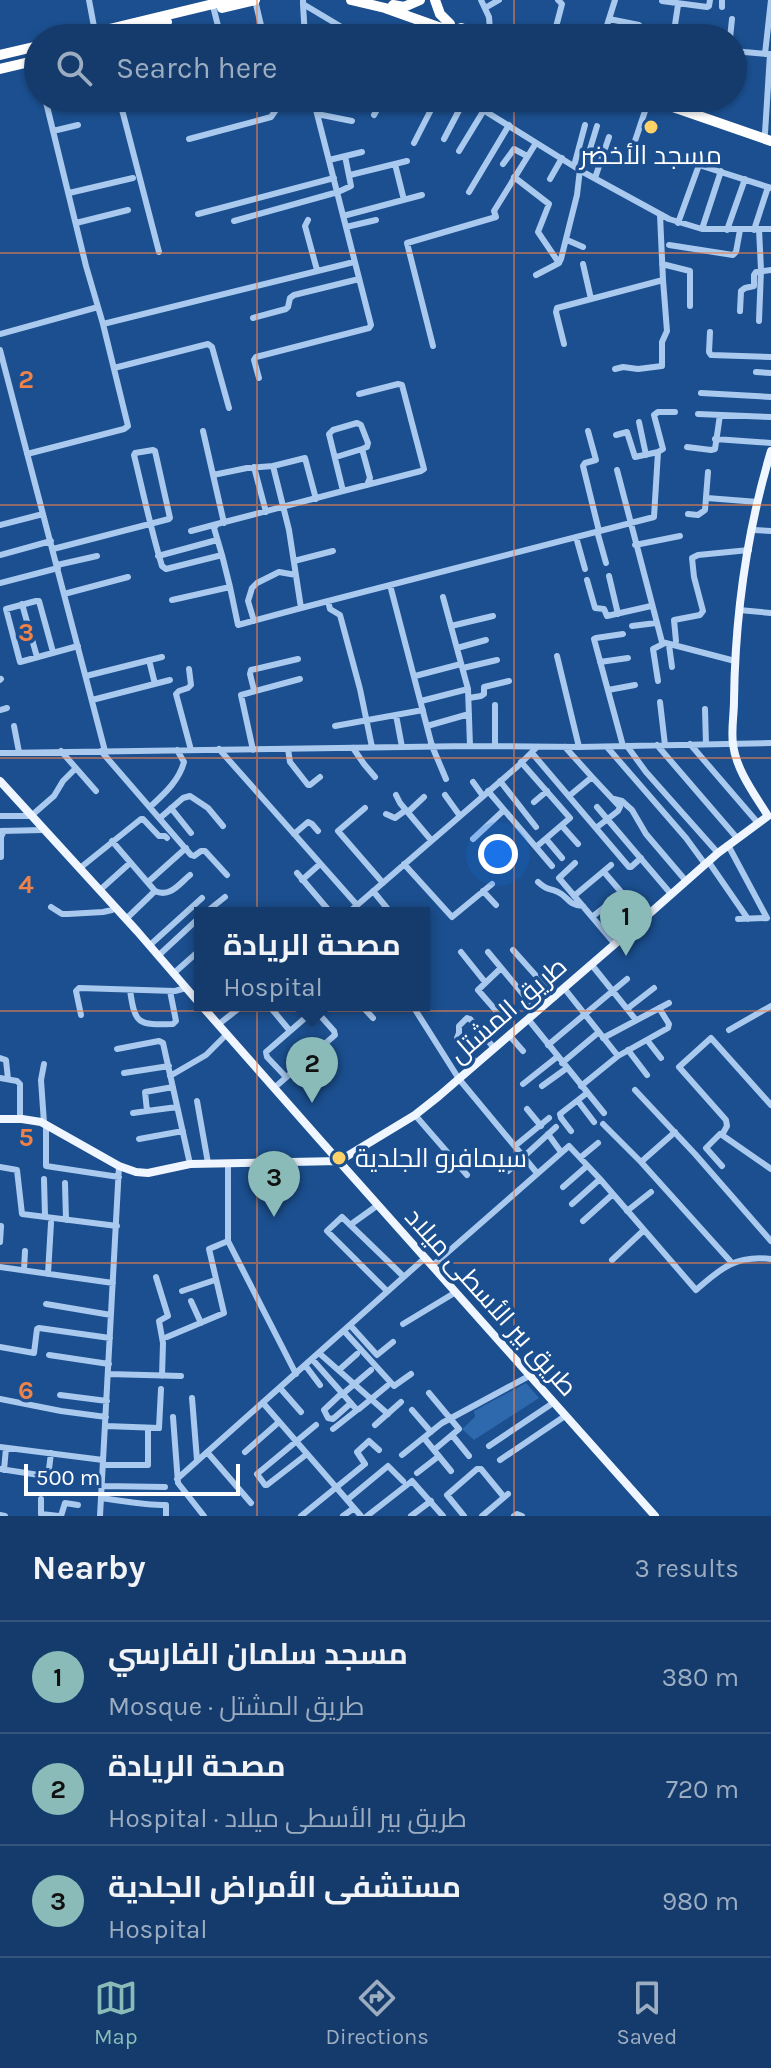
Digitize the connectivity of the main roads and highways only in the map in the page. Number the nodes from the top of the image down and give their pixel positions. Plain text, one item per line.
1 (230, 0) edge
2 (255, 0) edge
3 (351, 0) edge
4 (378, 0) edge
5 (420, 0) edge
6 (435, 0) edge
7 (393, 5) junction
8 (130, 24) edge
9 (160, 24) edge
10 (435, 24) edge
11 (450, 24) joint
12 (24, 50) edge
13 (0, 55) edge
14 (24, 63) edge
15 (0, 69) edge
16 (697, 112) edge
17 (769, 137) edge
18 (771, 451) edge
19 (0, 781) edge
20 (770, 819) edge
21 (194, 997) edge
22 (207, 1011) edge
23 (0, 1119) edge
24 (338, 1160) junction
25 (655, 1516) edge

1 - 8 highway
2 - 9 highway
3 - 10 highway
4 - 7 highway
5 - 7 highway
6 - 11 highway
7 - 11 highway
12 - 13 highway
14 - 15 highway
16 - 17 highway
18 - 20 main road
19 - 21 main road, طريق بير الأسطى ميلاد
20 - 24 main road, طريق المشتل
22 - 24 main road, طريق بير الأسطى ميلاد
23 - 24 main road, طريق المشتل
24 - 25 main road, طريق بير الأسطى ميلاد

